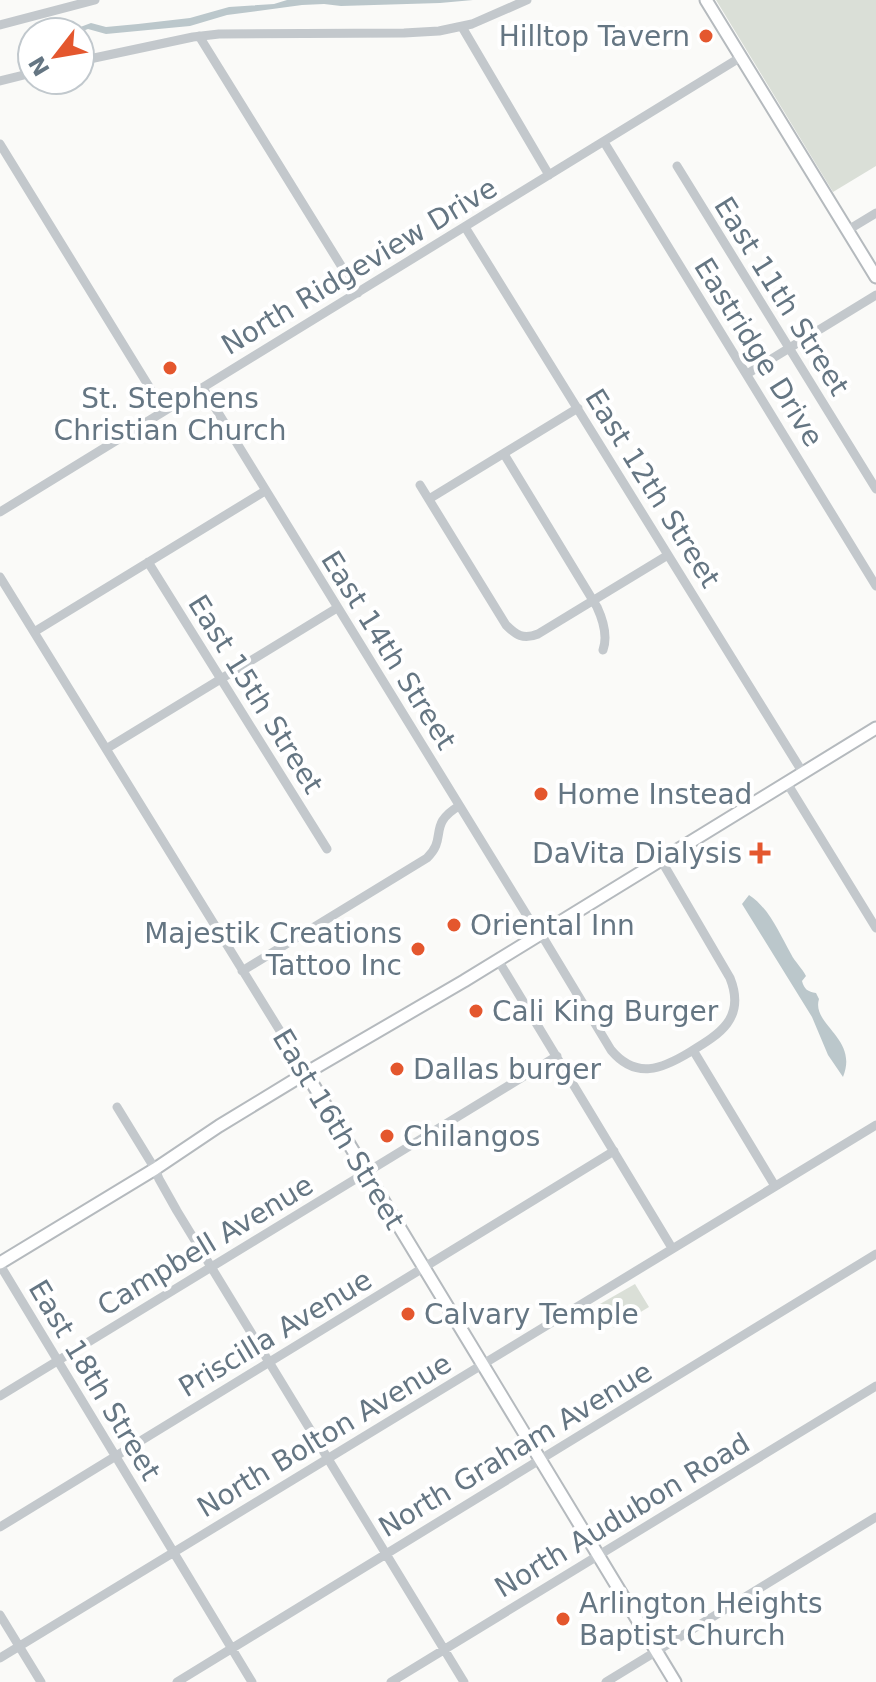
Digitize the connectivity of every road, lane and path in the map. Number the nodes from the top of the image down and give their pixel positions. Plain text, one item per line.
1 (95, 0) edge
2 (527, 0) edge
3 (706, 0) edge
4 (0, 25) edge
5 (462, 27) junction
6 (199, 36) junction
7 (741, 57) junction
8 (96, 58) edge
9 (604, 142) junction
10 (0, 144) edge
11 (677, 166) dead end
12 (549, 175) junction
13 (876, 213) edge
14 (465, 227) junction
15 (848, 230) junction
16 (876, 277) edge
17 (358, 293) junction
18 (876, 295) edge
19 (789, 348) junction
20 (747, 374) junction
21 (203, 388) junction
22 (578, 408) junction
23 (164, 411) junction
24 (504, 454) junction
25 (420, 485) dead end
26 (876, 489) edge
27 (265, 491) junction
28 (429, 499) junction
29 (0, 512) edge
30 (668, 555) junction
31 (148, 562) junction
32 (0, 577) edge
33 (876, 586) edge
34 (594, 600) junction
35 (337, 608) junction
36 (34, 632) junction
37 (603, 650) dead end
38 (220, 679) junction
39 (876, 728) edge
40 (106, 749) junction
41 (803, 773) junction
42 (787, 783) junction
43 (459, 806) junction
44 (327, 849) dead end
45 (661, 860) junction
46 (876, 928) edge
47 (540, 935) junction
48 (498, 960) junction
49 (242, 971) junction
50 (693, 1050) junction
51 (557, 1056) junction
52 (306, 1073) junction
53 (117, 1107) dead end
54 (876, 1125) edge
55 (614, 1151) junction
56 (155, 1169) junction
57 (366, 1172) junction
58 (775, 1186) junction
59 (672, 1248) junction
60 (876, 1254) edge
61 (0, 1264) edge
62 (211, 1267) junction
63 (424, 1268) junction
64 (57, 1361) junction
65 (269, 1362) junction
66 (482, 1364) junction
67 (876, 1386) edge
68 (0, 1396) edge
69 (115, 1457) junction
70 (327, 1458) junction
71 (540, 1459) junction
72 (876, 1517) edge
73 (0, 1527) edge
74 (174, 1552) junction
75 (385, 1554) junction
76 (598, 1555) junction
77 (0, 1615) edge
78 (19, 1647) junction
79 (232, 1648) junction
80 (445, 1649) junction
81 (656, 1651) junction
82 (0, 1658) edge
83 (41, 1682) edge
84 (177, 1682) edge
85 (252, 1682) edge
86 (391, 1682) edge
87 (464, 1682) edge
88 (606, 1682) edge
89 (675, 1682) edge

1 - 4 street
2 - 5 street
3 - 7 main road
5 - 6 street
5 - 12 street
6 - 8 street
6 - 17 street
7 - 9 street, North Ridgeview Drive
7 - 15 main road
9 - 12 street, North Ridgeview Drive
9 - 20 street, Eastridge Drive
10 - 23 street
11 - 19 street, East 11th Street
12 - 14 street, North Ridgeview Drive
13 - 15 street
14 - 17 street, North Ridgeview Drive
14 - 22 street, East 12th Street
15 - 16 main road
17 - 21 street, North Ridgeview Drive
18 - 19 street
19 - 20 street
19 - 26 street, East 11th Street
20 - 33 street, Eastridge Drive
21 - 23 street, North Ridgeview Drive
21 - 27 street, East 14th Street
22 - 24 street
22 - 30 street, East 12th Street
23 - 29 street, North Ridgeview Drive
24 - 28 street
24 - 34 street
25 - 28 street
27 - 31 street
27 - 35 street, East 14th Street
28 - 34 street
30 - 34 street
30 - 41 street, East 12th Street
31 - 36 street
31 - 38 street, East 15th Street
32 - 36 street, East 16th Street
34 - 37 street
35 - 38 street
35 - 43 street, East 14th Street
36 - 40 street, East 16th Street
38 - 40 street
38 - 44 street, East 15th Street
39 - 41 main road
40 - 49 street, East 16th Street
41 - 42 main road
42 - 45 main road
42 - 46 street
43 - 47 street, East 14th Street
43 - 49 street
45 - 47 main road
45 - 50 street, East 14th Street
47 - 48 main road
47 - 50 street, East 14th Street
48 - 51 street
48 - 52 main road
49 - 52 street, East 16th Street
50 - 58 street
51 - 55 street
51 - 57 street, Campbell Avenue
52 - 56 main road
52 - 57 main road, East 16th Street
53 - 56 street
54 - 58 street, North Bolton Avenue
55 - 59 street
55 - 63 street, Priscilla Avenue
56 - 61 main road
56 - 62 street
57 - 62 street, Campbell Avenue
57 - 63 main road, East 16th Street
58 - 59 street, North Bolton Avenue
59 - 66 street, North Bolton Avenue
60 - 71 street, North Graham Avenue
61 - 64 street, East 18th Street
62 - 64 street, Campbell Avenue
62 - 65 street
63 - 65 street, Priscilla Avenue
63 - 66 main road, East 16th Street
64 - 68 street, Campbell Avenue
64 - 69 street, East 18th Street
65 - 69 street, Priscilla Avenue
65 - 70 street
66 - 70 street, North Bolton Avenue
66 - 71 main road, East 16th Street
67 - 76 street, North Audubon Road
69 - 73 street, Priscilla Avenue
69 - 74 street, East 18th Street
70 - 74 street, North Bolton Avenue
70 - 75 street
71 - 75 street, North Graham Avenue
71 - 76 main road, East 16th Street
72 - 81 street
74 - 78 street, North Bolton Avenue
74 - 79 street, East 18th Street
75 - 79 street, North Graham Avenue
75 - 80 street
76 - 80 street, North Audubon Road
76 - 81 main road, East 16th Street
77 - 78 street
78 - 82 street, North Bolton Avenue
78 - 83 street
79 - 84 street, North Graham Avenue
79 - 85 street, East 18th Street
80 - 86 street, North Audubon Road
80 - 87 street
81 - 88 street
81 - 89 main road, East 16th Street

